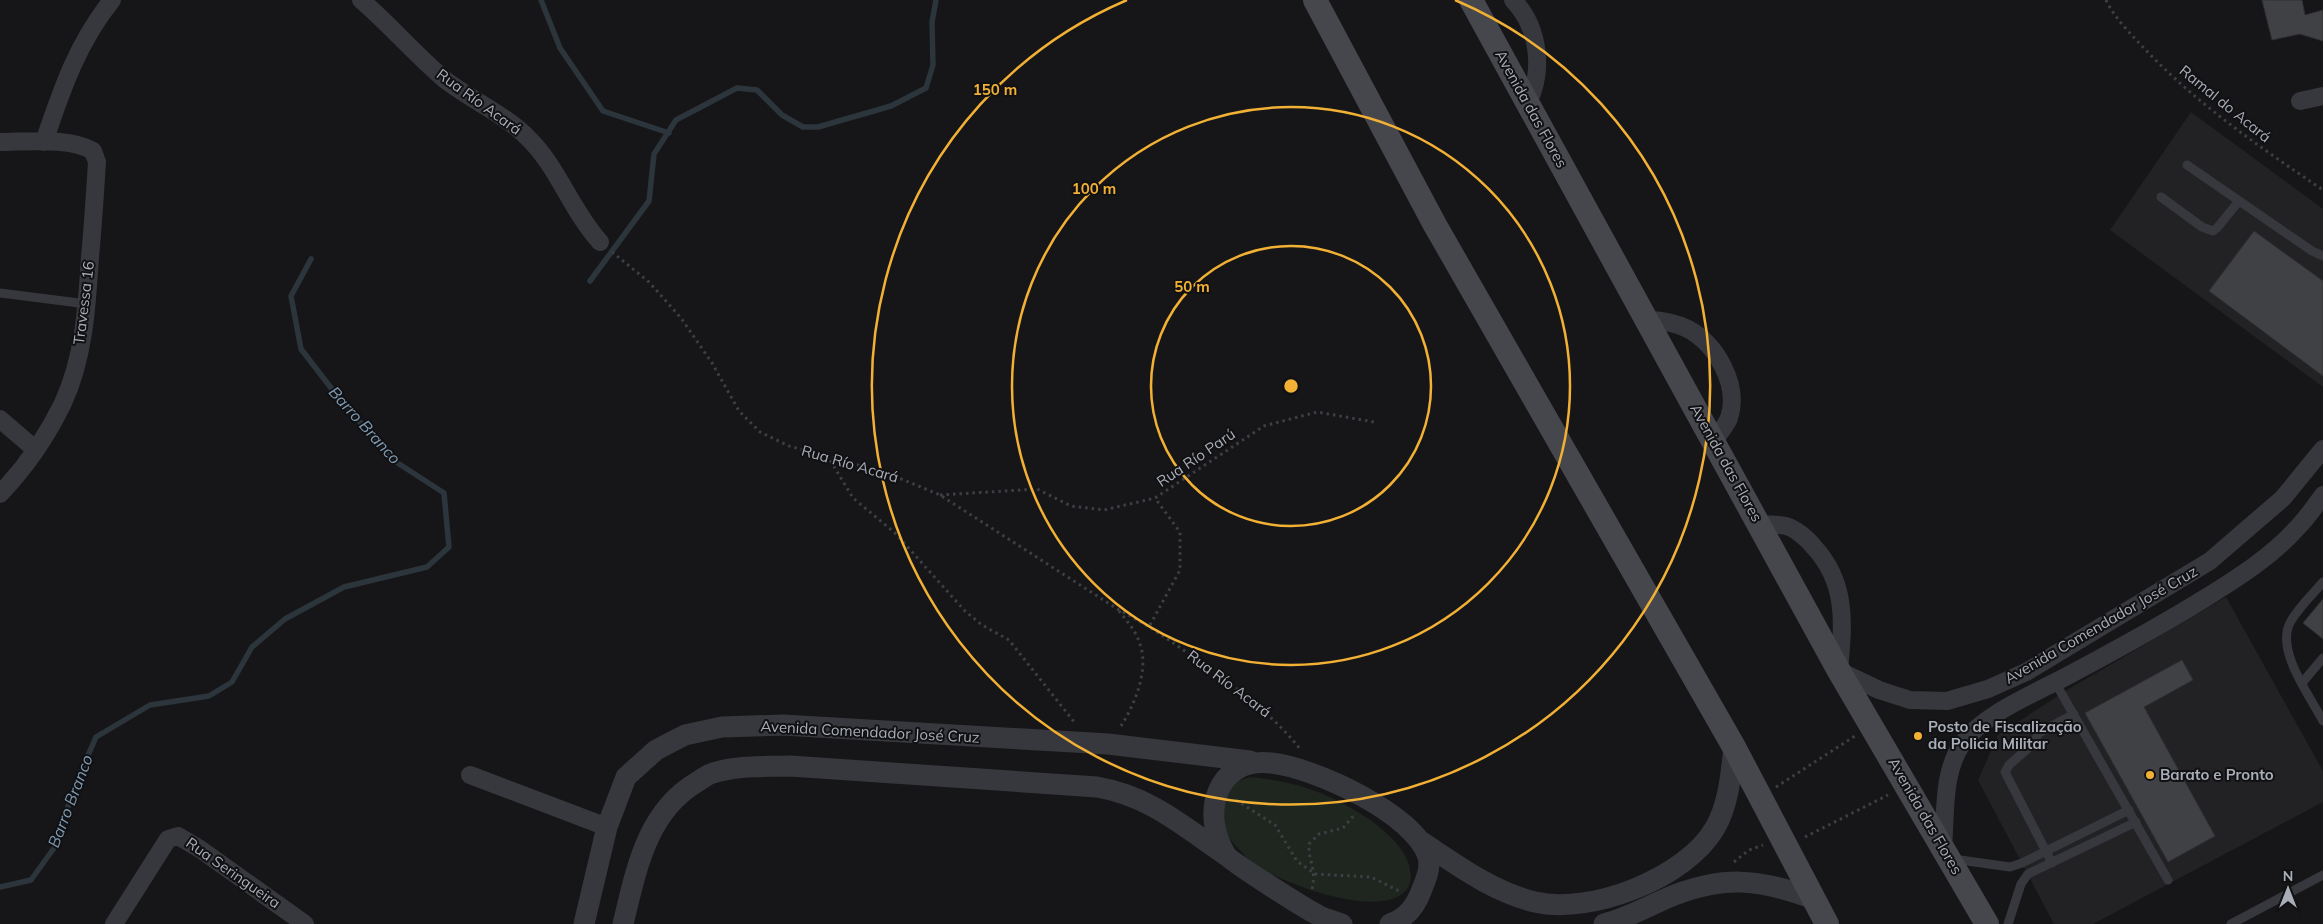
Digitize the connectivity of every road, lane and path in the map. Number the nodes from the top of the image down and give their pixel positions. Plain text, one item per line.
1 (112, 0) edge
2 (361, 0) edge
3 (1315, 0) edge
4 (1471, 0) edge
5 (1513, 0) edge
6 (2106, 0) edge
7 (2323, 96) edge
8 (2300, 101) dead end
9 (1528, 103) junction
10 (0, 142) edge
11 (44, 142) junction
12 (2187, 165) dead end
13 (2323, 190) edge
14 (2161, 197) dead end
15 (2239, 201) junction
16 (600, 242) dead end
17 (2323, 256) edge
18 (630, 267) dead end
19 (0, 293) edge
20 (87, 304) junction
21 (1646, 319) junction
22 (0, 419) edge
23 (1374, 422) dead end
24 (1714, 441) junction
25 (2323, 449) edge
26 (36, 450) junction
27 (827, 455) junction
28 (0, 494) edge
29 (940, 495) junction
30 (2323, 495) edge
31 (1155, 498) junction
32 (1759, 524) junction
33 (2323, 582) edge
34 (1119, 610) junction
35 (1150, 626) junction
36 (2323, 658) edge
37 (1839, 671) junction
38 (2055, 682) junction
39 (2302, 683) junction
40 (2074, 714) junction
41 (2323, 721) edge
42 (1872, 726) junction
43 (1100, 744) junction
44 (1734, 747) junction
45 (1250, 761) junction
46 (470, 775) dead end
47 (1324, 777) junction
48 (1906, 785) junction
49 (1218, 788) junction
50 (1761, 797) junction
51 (1369, 800) junction
52 (2129, 810) junction
53 (2136, 822) junction
54 (607, 827) junction
55 (2088, 830) junction
56 (1422, 842) junction
57 (2094, 843) junction
58 (1787, 846) junction
59 (2046, 851) junction
60 (1946, 853) junction
61 (1226, 856) junction
62 (2052, 863) junction
63 (1315, 874) junction
64 (2323, 875) edge
65 (2168, 880) dead end
66 (1727, 882) junction
67 (1814, 899) junction
68 (1418, 900) junction
69 (1314, 916) edge
70 (114, 924) edge
71 (305, 924) edge
72 (584, 924) edge
73 (623, 924) edge
74 (1342, 924) edge
75 (1390, 924) edge
76 (1604, 924) edge
77 (1828, 924) edge
78 (1986, 924) edge
79 (2008, 924) edge
80 (2231, 924) edge

1 - 11 street
2 - 16 street, Rua Río Acará
3 - 44 main road
4 - 9 main road, Avenida das Flores
5 - 9 street
6 - 13 path, Ramal do Acará
7 - 8 street
9 - 21 main road, Avenida das Flores
10 - 11 street
11 - 20 street, Travessa 16
12 - 15 lane
14 - 15 lane
15 - 17 lane
18 - 27 path, Rua Río Acará
19 - 20 lane
20 - 26 street, Travessa 16
21 - 24 main road, Avenida das Flores
21 - 24 street
22 - 26 street
23 - 31 path, Rua Río Parú
24 - 32 main road, Avenida das Flores
25 - 37 street, Avenida Comendador José Cruz
26 - 28 street, Travessa 16
27 - 29 path, Rua Río Acará
27 - 43 path
29 - 31 path, Rua Río Parú
29 - 34 path, Rua Río Acará
30 - 38 street, Avenida Comendador José Cruz
31 - 35 path
32 - 37 main road, Avenida das Flores
32 - 37 street
33 - 39 lane
34 - 35 path, Rua Río Acará
34 - 43 path, Rua Río Acará
35 - 47 path, Rua Río Acará
36 - 39 lane
37 - 42 main road, Avenida das Flores
38 - 40 lane
38 - 60 street, Avenida Comendador José Cruz
39 - 41 lane
40 - 52 lane
40 - 59 lane
42 - 48 main road, Avenida das Flores
42 - 50 path
43 - 45 street, Avenida Comendador José Cruz
43 - 54 street, Avenida Comendador José Cruz
44 - 50 main road
44 - 56 street
45 - 47 street, Avenida Comendador José Cruz
45 - 49 street
46 - 54 street
47 - 51 street, Avenida Comendador José Cruz
48 - 58 path
48 - 60 main road, Avenida das Flores
49 - 61 street
49 - 63 path
50 - 58 main road
51 - 56 street, Avenida Comendador José Cruz
51 - 63 path
52 - 53 lane
52 - 55 lane
53 - 57 lane
53 - 65 lane
54 - 72 street, Avenida Comendador José Cruz
55 - 57 lane
55 - 59 lane
56 - 68 street
57 - 62 lane
58 - 66 path
58 - 67 main road
59 - 60 lane
59 - 62 lane
60 - 78 main road, Avenida das Flores
61 - 69 street
61 - 73 street
62 - 79 lane
63 - 68 path
63 - 69 path
64 - 80 lane
66 - 67 street
66 - 76 street
67 - 77 main road
68 - 75 street
69 - 74 street
70 - 71 street, Rua Seringueira

